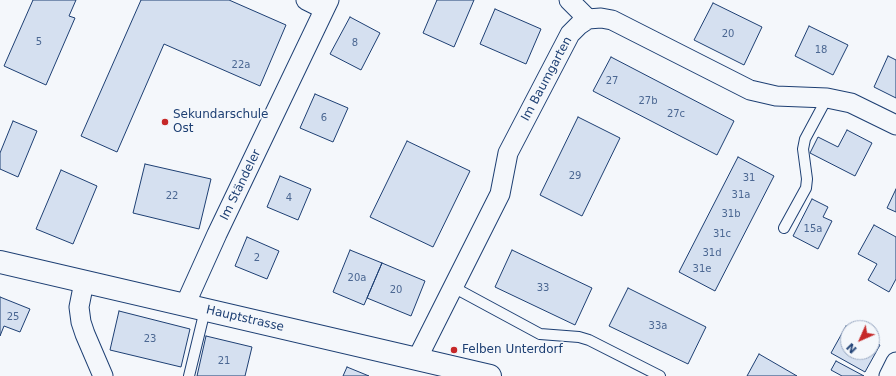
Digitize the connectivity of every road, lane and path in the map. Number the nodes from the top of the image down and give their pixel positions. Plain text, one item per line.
1 (306, 0) edge
2 (569, 0) edge
3 (327, 5) edge
4 (588, 19) junction
5 (827, 98) junction
6 (896, 125) edge
7 (784, 228) dead end
8 (0, 262) edge
9 (84, 282) junction
10 (453, 287) junction
11 (195, 307) junction
12 (417, 359) junction
13 (896, 362) edge
14 (103, 376) edge
15 (189, 376) edge
16 (490, 376) edge
17 (660, 376) edge
18 (889, 376) edge

1 - 3 street
2 - 4 street
3 - 11 street, Im Ständeler
4 - 5 street
4 - 10 street, Im Baumgarten
5 - 6 street
5 - 7 lane
8 - 9 main road, Hauptstrasse
9 - 11 main road, Hauptstrasse
9 - 14 street
10 - 12 street, Im Baumgarten
10 - 17 lane
11 - 12 main road, Hauptstrasse
11 - 15 lane
12 - 16 main road, Hauptstrasse
13 - 18 street

